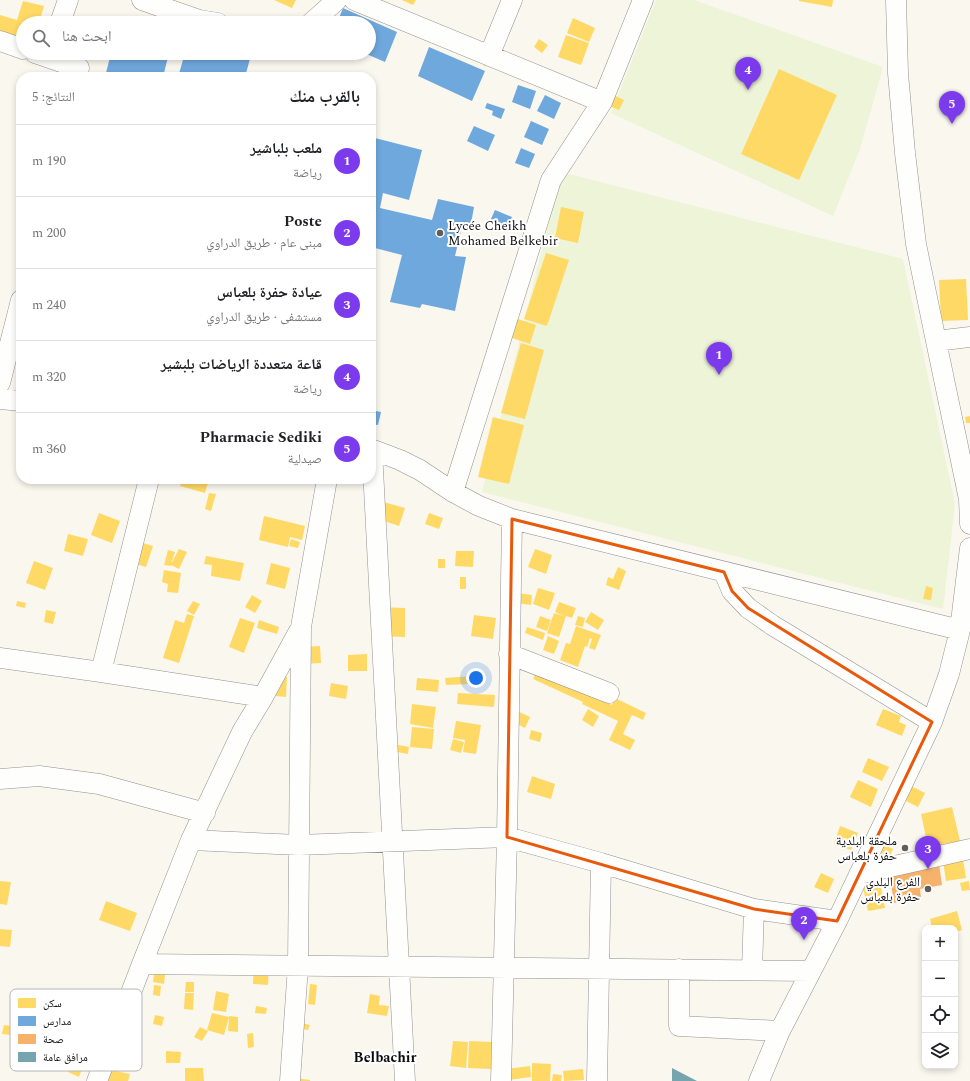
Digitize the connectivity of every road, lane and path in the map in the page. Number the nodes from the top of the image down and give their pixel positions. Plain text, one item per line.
1 (68, 0) edge
2 (142, 0) edge
3 (337, 0) edge
4 (354, 0) edge
5 (512, 0) edge
6 (643, 0) edge
7 (896, 0) edge
8 (62, 16) edge
9 (188, 16) edge
10 (319, 16) edge
11 (0, 41) edge
12 (16, 47) edge
13 (490, 56) junction
14 (59, 60) edge
15 (78, 72) edge
16 (602, 102) junction
17 (16, 320) edge
18 (970, 337) edge
19 (936, 341) junction
20 (0, 383) edge
21 (0, 399) edge
22 (16, 401) edge
23 (376, 452) edge
24 (148, 484) edge
25 (326, 484) edge
26 (373, 484) edge
27 (453, 492) junction
28 (970, 499) edge
29 (512, 519) junction
30 (970, 524) edge
31 (970, 548) edge
32 (724, 572) junction
33 (301, 627) junction
34 (960, 630) junction
35 (509, 654) junction
36 (0, 658) edge
37 (101, 672) junction
38 (609, 693) dead end
39 (263, 697) junction
40 (932, 722) junction
41 (0, 779) edge
42 (205, 813) junction
43 (507, 837) junction
44 (191, 840) junction
45 (392, 841) junction
46 (299, 844) junction
47 (970, 849) edge
48 (601, 863) junction
49 (859, 874) junction
50 (754, 909) junction
51 (837, 922) junction
52 (142, 964) junction
53 (298, 966) junction
54 (398, 967) junction
55 (504, 968) junction
56 (599, 969) junction
57 (679, 970) junction
58 (752, 970) junction
59 (811, 971) junction
60 (132, 989) edge
61 (780, 1030) junction
62 (101, 1071) edge
63 (97, 1081) edge
64 (290, 1081) edge
65 (404, 1081) edge
66 (501, 1081) edge
67 (597, 1081) edge
68 (759, 1081) edge

1 - 8 street
2 - 9 street
3 - 10 street
4 - 13 street
5 - 13 street
6 - 16 street
7 - 19 street
11 - 12 street
13 - 16 street
14 - 15 street
16 - 27 street
17 - 20 street
18 - 19 street
19 - 28 street
21 - 22 street
23 - 27 street
24 - 37 street
25 - 33 street
26 - 45 street
27 - 29 street
28 - 30 street
29 - 32 street
29 - 35 street
31 - 34 street
32 - 34 street
32 - 40 street
33 - 39 street
33 - 46 street
34 - 40 street
35 - 38 street
35 - 43 street
36 - 37 street
37 - 39 street
39 - 42 street
40 - 49 street
41 - 42 street
42 - 44 street
43 - 45 street
43 - 48 street
43 - 55 street
44 - 46 street
44 - 52 street
45 - 46 street
45 - 54 street
46 - 53 street
47 - 49 street
48 - 50 street
48 - 56 street
49 - 51 street
50 - 51 street
50 - 58 street
51 - 59 street
52 - 53 street
52 - 60 street
53 - 54 street
53 - 64 street
54 - 55 street
54 - 65 street
55 - 56 street
55 - 66 street
56 - 57 street
56 - 67 street
57 - 58 street
57 - 61 street
58 - 59 street
59 - 61 street
61 - 68 street
62 - 63 street

